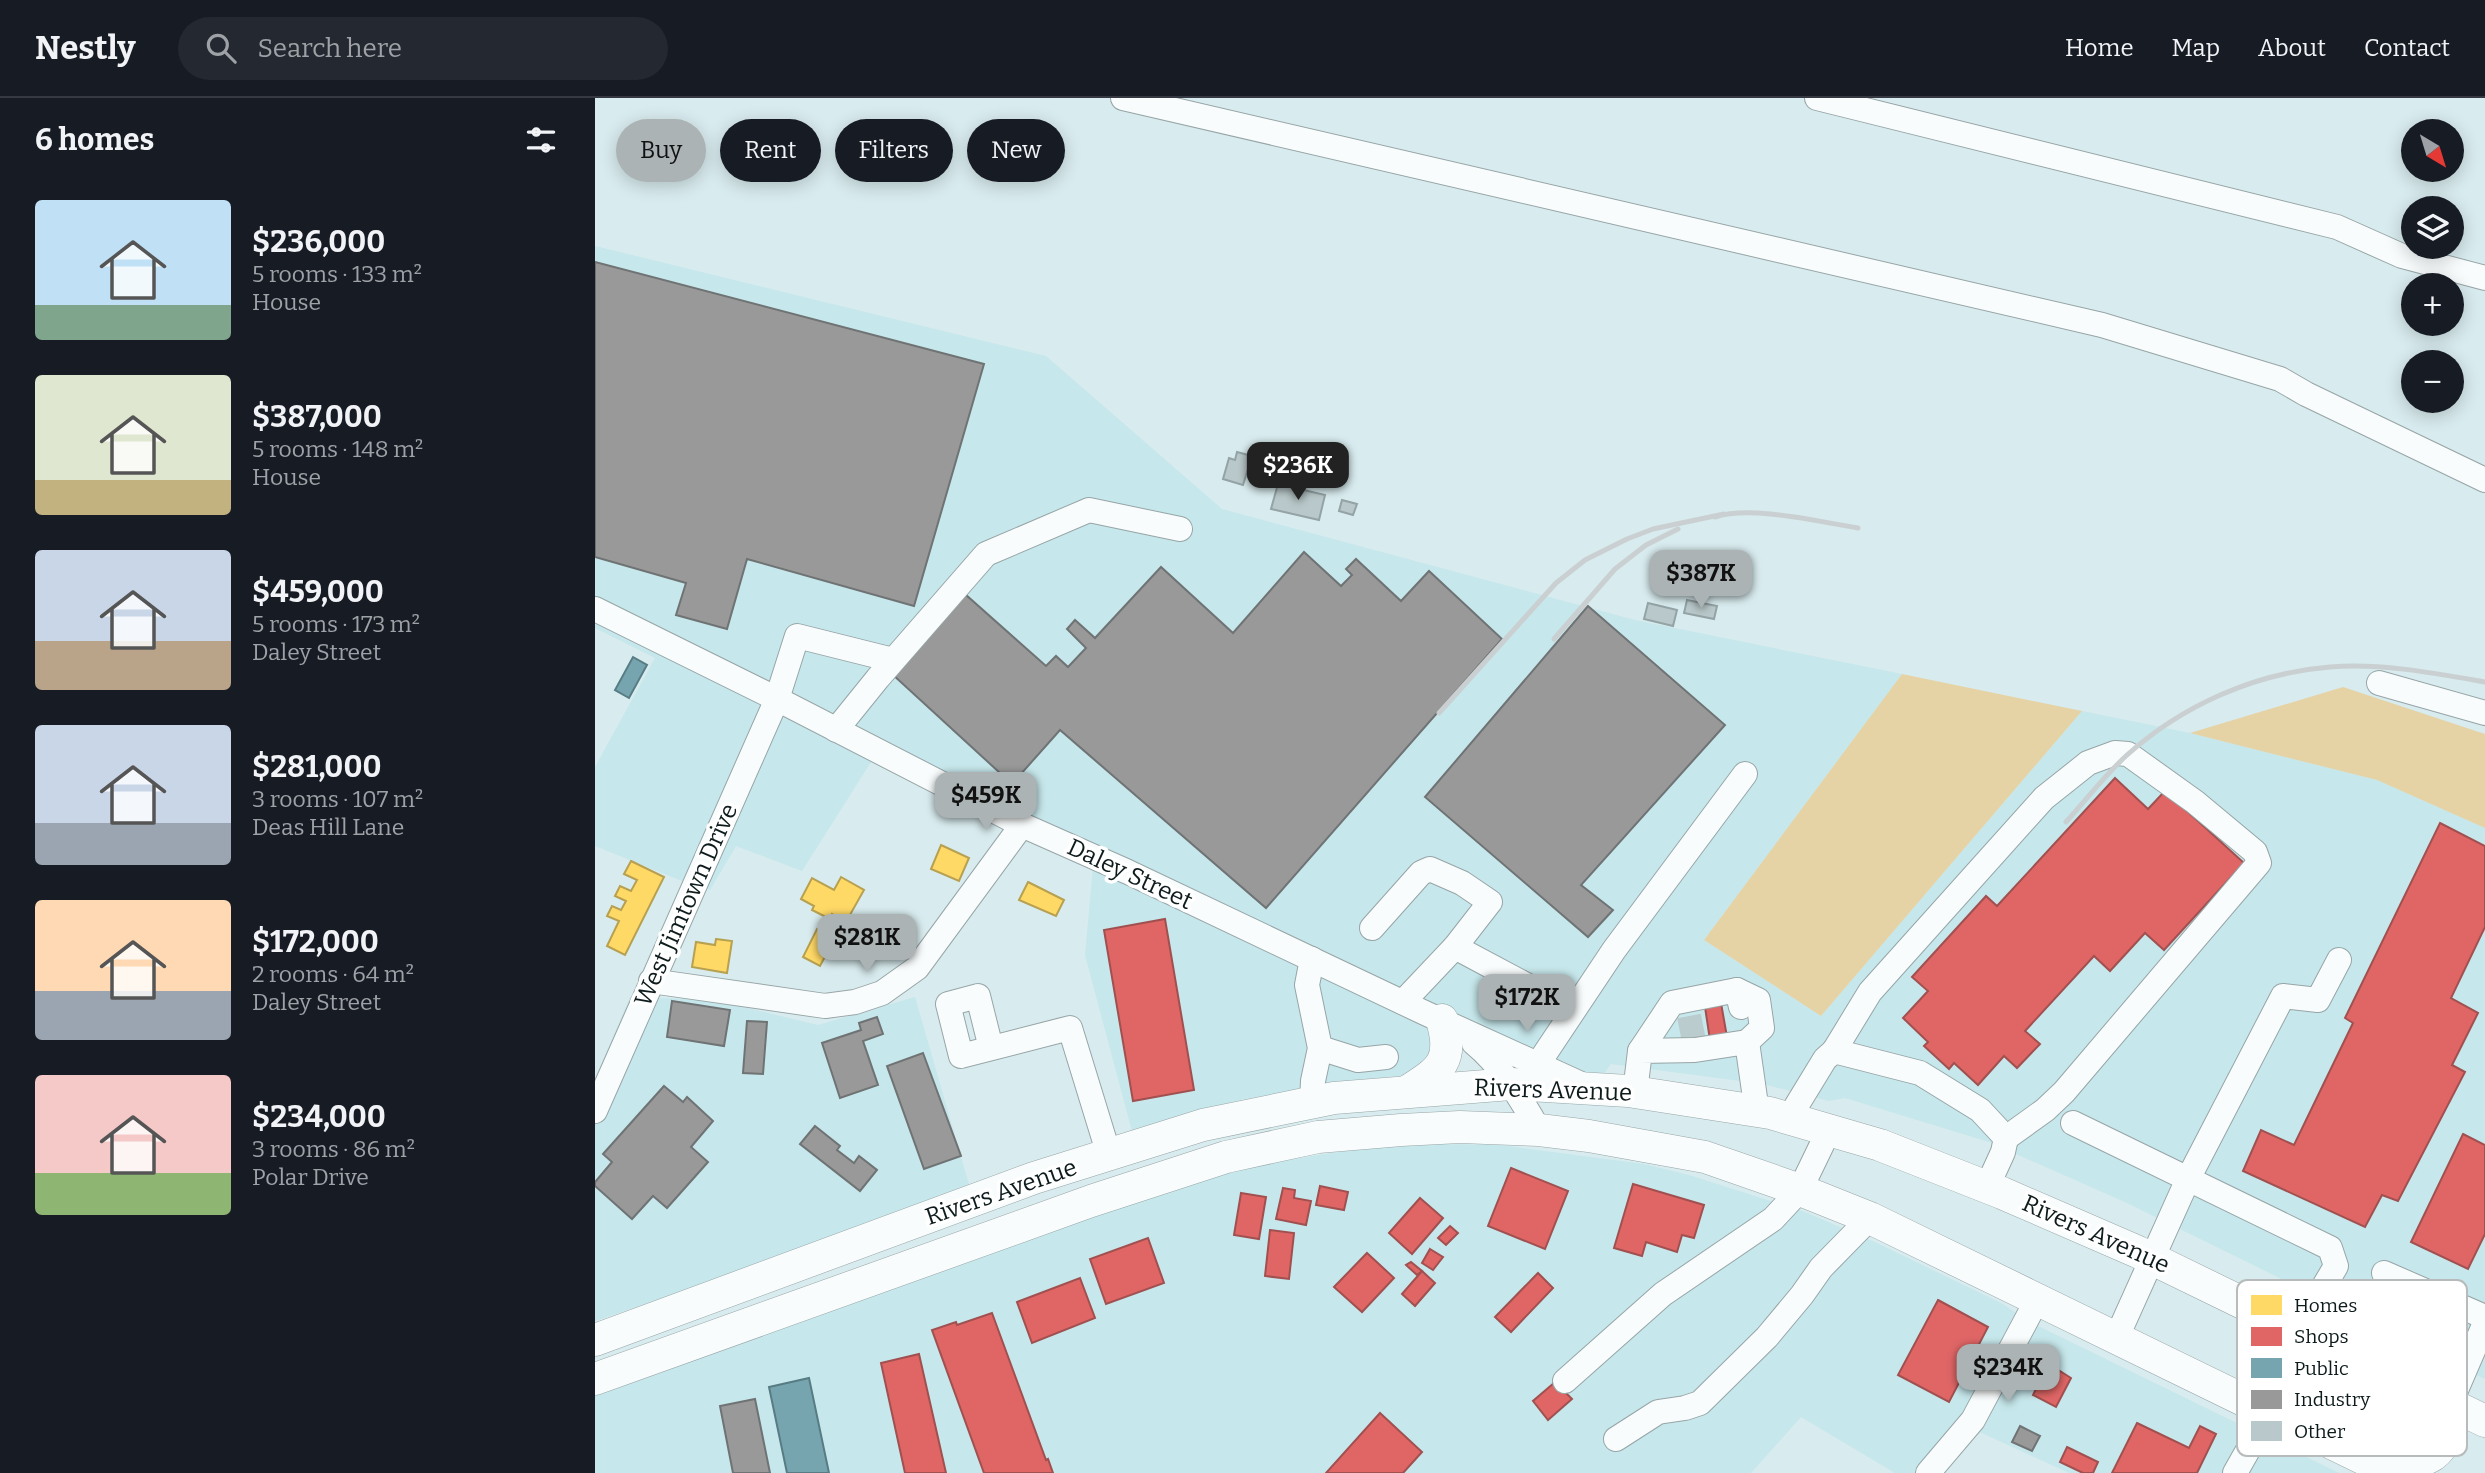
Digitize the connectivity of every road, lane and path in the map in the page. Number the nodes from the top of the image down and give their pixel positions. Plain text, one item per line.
1 (1123, 98) edge
2 (1817, 98) edge
3 (2485, 278) edge
4 (2485, 480) edge
5 (1179, 529) dead end
6 (595, 609) edge
7 (893, 660) junction
8 (2379, 683) dead end
9 (777, 699) junction
10 (2485, 713) edge
11 (837, 730) junction
12 (1745, 774) dead end
13 (1022, 825) junction
14 (1372, 928) dead end
15 (1455, 947) junction
16 (1312, 959) junction
17 (2339, 960) dead end
18 (651, 981) junction
19 (1403, 1002) junction
20 (1573, 1010) junction
21 (1442, 1020) junction
22 (1746, 1037) junction
23 (991, 1048) dead end
24 (1320, 1048) junction
25 (1640, 1051) junction
26 (1834, 1051) junction
27 (1386, 1057) dead end
28 (1538, 1064) junction
29 (1511, 1084) junction
30 (1593, 1089) junction
31 (1407, 1092) junction
32 (1635, 1092) junction
33 (1312, 1102) junction
34 (595, 1111) edge
35 (1757, 1112) junction
36 (1789, 1118) junction
37 (2073, 1123) dead end
38 (1539, 1130) junction
39 (1829, 1130) junction
40 (2006, 1138) junction
41 (1109, 1155) junction
42 (2188, 1179) junction
43 (1987, 1187) junction
44 (1800, 1190) junction
45 (1870, 1218) junction
46 (2153, 1259) junction
47 (2384, 1273) dead end
48 (2328, 1280) edge
49 (2400, 1280) edge
50 (2037, 1300) junction
51 (2237, 1300) edge
52 (2467, 1309) edge
53 (2485, 1317) edge
54 (2485, 1323) edge
55 (2116, 1339) junction
56 (595, 1340) edge
57 (2467, 1350) edge
58 (595, 1379) edge
59 (1565, 1381) dead end
60 (2237, 1398) edge
61 (2467, 1412) edge
62 (2485, 1421) edge
63 (2467, 1425) edge
64 (1616, 1440) dead end
65 (2485, 1441) edge
66 (2245, 1456) edge
67 (2358, 1456) edge
68 (2402, 1456) edge
69 (2430, 1456) edge
70 (1928, 1473) edge
71 (2235, 1473) edge
72 (2393, 1473) edge

1 - 4 street
2 - 3 street
5 - 7 street
6 - 9 street, Daley Street
7 - 9 street, West Jimtown Drive
7 - 11 street
8 - 10 street
9 - 11 street, Daley Street
9 - 18 street, West Jimtown Drive
11 - 13 street, Daley Street
12 - 20 street
13 - 16 street, Daley Street
13 - 18 street
14 - 15 street
15 - 19 street
15 - 20 street
16 - 19 street, Daley Street
16 - 24 street
17 - 42 street
18 - 34 street, West Jimtown Drive
19 - 21 street, Daley Street
20 - 28 street
21 - 28 street, Daley Street
21 - 29 street, Daley Street
21 - 31 main road
22 - 25 street
22 - 25 street
22 - 35 street
23 - 41 street
24 - 27 street
24 - 33 street
25 - 32 street
26 - 36 street
26 - 40 street
26 - 40 street
28 - 30 street, Daley Street
29 - 30 main road, Rivers Avenue
29 - 31 main road, Rivers Avenue
29 - 38 street, Daley Street
30 - 32 main road, Rivers Avenue
31 - 33 main road, Rivers Avenue
32 - 35 main road, Rivers Avenue
33 - 41 main road, Rivers Avenue
35 - 36 main road, Rivers Avenue
36 - 39 main road, Rivers Avenue
37 - 42 street
38 - 44 main road, Rivers Avenue
38 - 58 main road, Rivers Avenue
39 - 43 main road, Rivers Avenue
39 - 44 street
40 - 43 street
41 - 56 main road, Rivers Avenue
42 - 46 street
42 - 48 street
43 - 46 main road, Rivers Avenue
44 - 45 main road, Rivers Avenue
44 - 59 street
45 - 50 main road, Rivers Avenue
45 - 64 street
46 - 51 main road, Rivers Avenue
46 - 55 street
47 - 49 street
50 - 55 main road, Rivers Avenue
50 - 70 street
52 - 53 street
54 - 57 street
55 - 60 main road, Rivers Avenue
61 - 62 main road, Rivers Avenue
63 - 65 main road
66 - 71 street
67 - 72 main road, Rivers Avenue
68 - 69 main road

